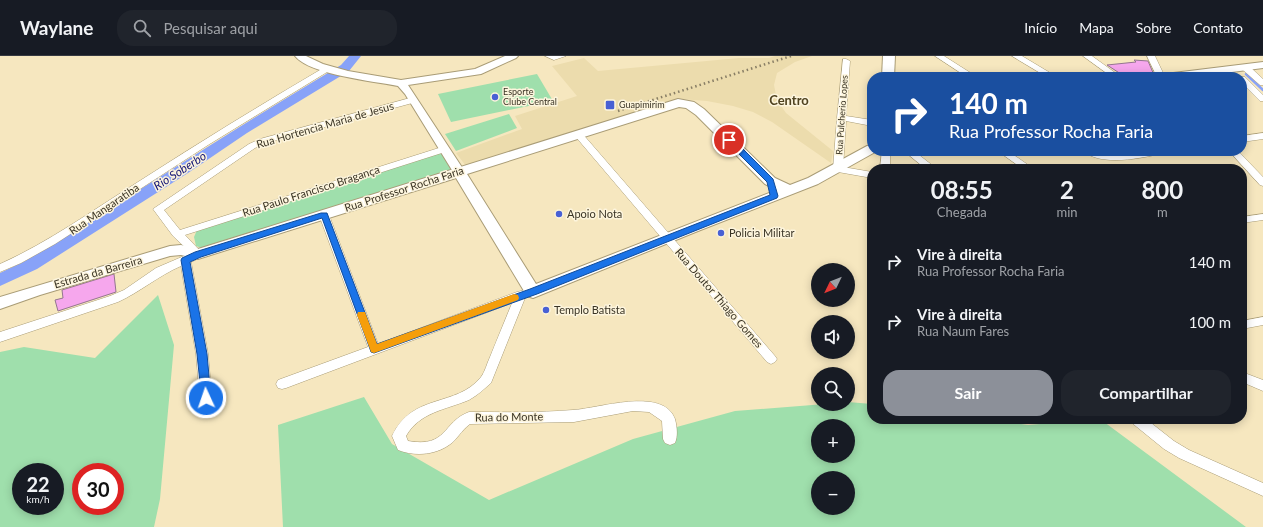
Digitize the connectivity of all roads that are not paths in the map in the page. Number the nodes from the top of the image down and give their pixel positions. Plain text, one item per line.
1 (300, 56) edge
2 (513, 56) edge
3 (549, 56) edge
4 (562, 56) edge
5 (889, 56) edge
6 (939, 56) edge
7 (1016, 56) edge
8 (1087, 56) edge
9 (1151, 56) edge
10 (846, 61) dead end
11 (1263, 65) edge
12 (332, 69) junction
13 (888, 72) edge
14 (965, 72) edge
15 (1044, 72) edge
16 (1110, 72) edge
17 (1159, 72) edge
18 (1206, 72) edge
19 (1243, 72) edge
20 (1247, 74) edge
21 (401, 83) junction
22 (1263, 83) edge
23 (1247, 84) edge
24 (1263, 99) edge
25 (413, 100) junction
26 (841, 118) junction
27 (867, 122) edge
28 (578, 134) junction
29 (1263, 136) edge
30 (1247, 138) edge
31 (444, 149) junction
32 (867, 152) edge
33 (915, 156) edge
34 (1010, 156) edge
35 (1102, 156) edge
36 (1122, 156) edge
37 (1238, 156) edge
38 (925, 164) edge
39 (1022, 164) edge
40 (1245, 164) edge
41 (1247, 166) edge
42 (838, 169) junction
43 (459, 172) junction
44 (867, 174) edge
45 (770, 181) junction
46 (1263, 183) edge
47 (790, 190) junction
48 (774, 196) junction
49 (324, 215) junction
50 (1263, 217) edge
51 (1247, 219) edge
52 (180, 237) junction
53 (666, 238) junction
54 (170, 251) junction
55 (192, 257) junction
56 (0, 268) edge
57 (527, 293) junction
58 (0, 303) edge
59 (1263, 321) edge
60 (1247, 324) edge
61 (0, 337) edge
62 (374, 349) junction
63 (772, 359) dead end
64 (1247, 379) edge
65 (282, 384) dead end
66 (1263, 386) edge
67 (206, 398) dead end
68 (1143, 424) edge
69 (670, 439) dead end
70 (1263, 490) edge

1 - 12 street
2 - 21 street
3 - 4 street
5 - 13 main road
6 - 14 street
7 - 15 street
8 - 16 street
9 - 17 street
10 - 26 street, Rua Pulcherio Lopes
11 - 19 main road
12 - 21 street
12 - 56 street, Rua Mangaratiba
18 - 19 main road
20 - 22 street
21 - 25 street
23 - 24 street
25 - 31 street
25 - 52 street, Rua Hortencia Maria de Jesus
26 - 27 street
26 - 42 street, Rua Pulcherio Lopes
28 - 43 main road, Rua Professor Rocha Faria
28 - 45 main road, Rua Professor Rocha Faria
28 - 53 street, Rua Doutor Thiago Gomes
29 - 30 street
31 - 43 street
31 - 52 street, Rua Paulo Francisco Bragança
32 - 42 main road
33 - 38 street
34 - 39 street
35 - 36 street
37 - 40 street
41 - 46 street
42 - 44 street
42 - 47 main road
43 - 49 main road, Rua Professor Rocha Faria
43 - 57 main road
45 - 47 main road
45 - 48 main road
47 - 48 main road
48 - 53 main road
49 - 55 main road, Rua Professor Rocha Faria
49 - 62 street
50 - 51 street
52 - 54 street
52 - 55 street
53 - 57 main road
53 - 63 street, Rua Doutor Thiago Gomes
54 - 55 main road, Estrada da Barreira
54 - 58 main road, Estrada da Barreira
55 - 61 street, Rua Professor Rocha Faria
55 - 67 street
57 - 62 street
57 - 69 street, Rua do Monte
59 - 60 street
62 - 65 street
64 - 66 street
68 - 70 street

